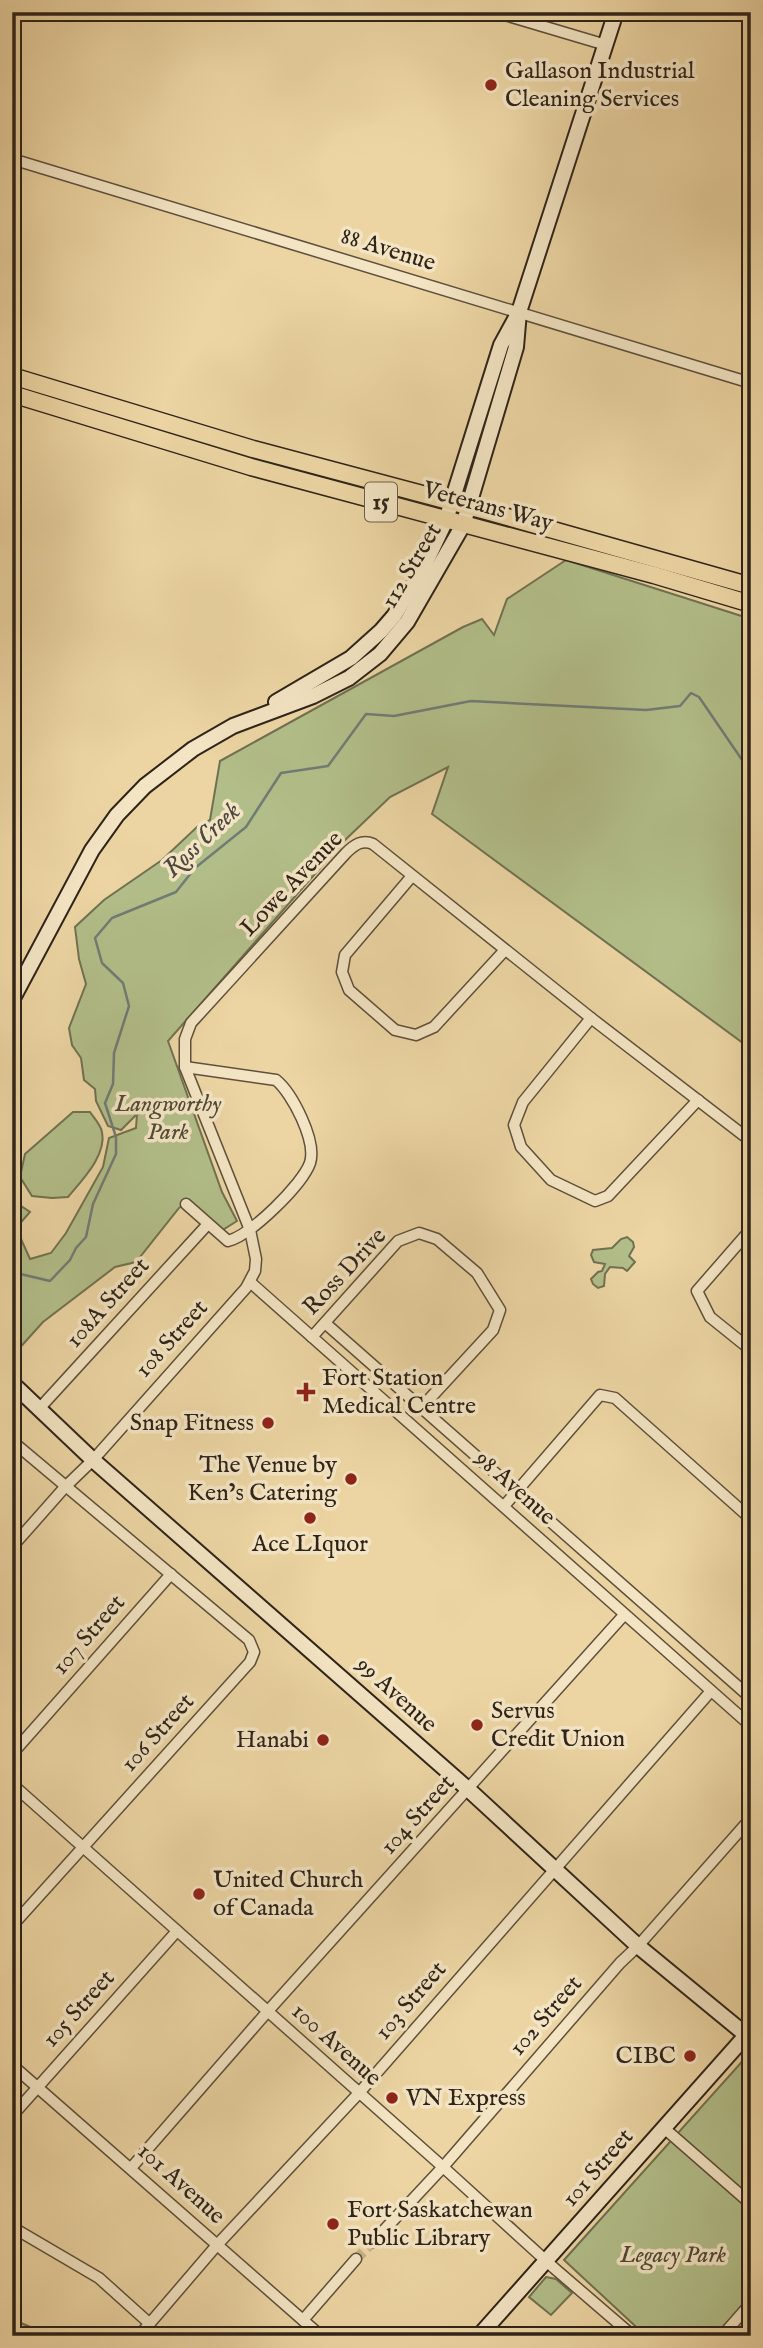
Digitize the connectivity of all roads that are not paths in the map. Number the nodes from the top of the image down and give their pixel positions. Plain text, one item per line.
1 (495, 12) edge
2 (616, 12) edge
3 (606, 45) junction
4 (12, 159) edge
5 (519, 312) junction
6 (12, 376) edge
7 (751, 383) edge
8 (12, 394) edge
9 (452, 502) junction
10 (469, 506) junction
11 (446, 520) junction
12 (463, 525) junction
13 (751, 586) edge
14 (751, 604) edge
15 (248, 719) junction
16 (412, 876) junction
17 (505, 950) junction
18 (12, 1000) edge
19 (591, 1018) junction
20 (185, 1066) junction
21 (698, 1100) junction
22 (751, 1141) edge
23 (186, 1205) dead end
24 (208, 1224) junction
25 (751, 1229) edge
26 (250, 1230) junction
27 (250, 1282) junction
28 (325, 1323) junction
29 (312, 1337) junction
30 (751, 1350) edge
31 (12, 1383) edge
32 (422, 1407) junction
33 (38, 1410) junction
34 (12, 1441) edge
35 (93, 1460) junction
36 (65, 1487) junction
37 (517, 1491) junction
38 (504, 1506) junction
39 (751, 1520) edge
40 (12, 1547) edge
41 (171, 1574) junction
42 (624, 1615) junction
43 (710, 1691) junction
44 (751, 1698) edge
45 (751, 1727) edge
46 (12, 1754) edge
47 (12, 1784) edge
48 (469, 1790) junction
49 (751, 1818) edge
50 (82, 1847) junction
51 (555, 1869) junction
52 (12, 1926) edge
53 (177, 1931) junction
54 (638, 1946) junction
55 (268, 2011) junction
56 (749, 2035) edge
57 (12, 2065) edge
58 (37, 2087) junction
59 (359, 2093) junction
60 (12, 2116) edge
61 (664, 2128) junction
62 (443, 2167) junction
63 (131, 2168) junction
64 (751, 2204) edge
65 (12, 2227) edge
66 (373, 2242) tunnel mouth
67 (217, 2245) junction
68 (356, 2259) tunnel mouth
69 (546, 2261) junction
70 (751, 2303) edge
71 (303, 2320) junction
72 (149, 2323) junction
73 (139, 2336) edge
74 (321, 2336) edge
75 (479, 2336) edge
76 (633, 2336) edge
77 (722, 2336) edge

1 - 3 street
2 - 3 main road, 112 Street
3 - 5 main road, 112 Street
4 - 5 street, 88 Avenue
5 - 7 street, 88 Avenue
5 - 9 main road, 112 Street
5 - 10 main road, 112 Street
6 - 9 main road, Veterans Way / 15
8 - 11 main road, Veterans Way / 15
9 - 10 main road, Veterans Way / 15
9 - 11 main road, 112 Street
10 - 12 main road, 112 Street
10 - 13 main road, Veterans Way / 15
11 - 12 main road, Veterans Way / 15
11 - 15 main road, 112 Street
12 - 14 main road, Veterans Way / 15
12 - 15 main road, 112 Street
15 - 18 main road, 112 Street
16 - 17 street, Lowe Avenue
16 - 17 street
16 - 20 street, Lowe Avenue
17 - 19 street, Lowe Avenue
19 - 21 street, Lowe Avenue
19 - 21 street
20 - 26 street, Lowe Avenue
20 - 26 street
21 - 22 street, Lowe Avenue
23 - 24 street
24 - 26 street
24 - 33 street, 108A Street
25 - 30 street
26 - 27 street, Lowe Avenue
27 - 29 street, 98 Avenue
27 - 35 street, 108 Street
28 - 29 street, Ross Drive
28 - 32 street
28 - 32 street, Ross Drive
29 - 38 street, 98 Avenue
31 - 33 main road, 99 Avenue
32 - 37 street
33 - 35 main road, 99 Avenue
34 - 36 street
35 - 36 street, 108 Street
35 - 48 main road, 99 Avenue
36 - 40 street, 108 Street
36 - 41 street
37 - 38 street
37 - 39 street
37 - 44 street
38 - 42 street, 98 Avenue
41 - 46 street, 107 Street
41 - 50 street, 106 Street
42 - 43 street, 98 Avenue
42 - 48 street, 104 Street
43 - 45 street, 98 Avenue
43 - 51 street, 103 Street
47 - 50 street, 100 Avenue
48 - 51 main road, 99 Avenue
48 - 55 street, 104 Street
49 - 54 street, 102 Street
50 - 52 street, 106 Street
50 - 53 street, 100 Avenue
51 - 54 main road, 99 Avenue
51 - 59 street, 103 Street
53 - 55 street, 100 Avenue
53 - 58 street, 105 Street
54 - 56 main road, 99 Avenue
54 - 62 street, 102 Street
55 - 59 street, 100 Avenue
55 - 63 street, 104 Street
56 - 61 main road, 101 Street
57 - 58 street, 101 Avenue
58 - 60 street, 105 Street
58 - 63 street, 101 Avenue
59 - 62 street, 100 Avenue
59 - 67 street, 103 Street
61 - 64 street
61 - 69 main road, 101 Street
62 - 66 street, 102 Street
62 - 69 street, 100 Avenue
63 - 67 street, 101 Avenue
65 - 72 street
67 - 71 street, 101 Avenue
67 - 72 street, 103 Street
68 - 71 street
69 - 75 main road, 101 Street
69 - 76 street, 100 Avenue
70 - 77 street
71 - 74 street, 101 Avenue
72 - 73 street, 103 Street

